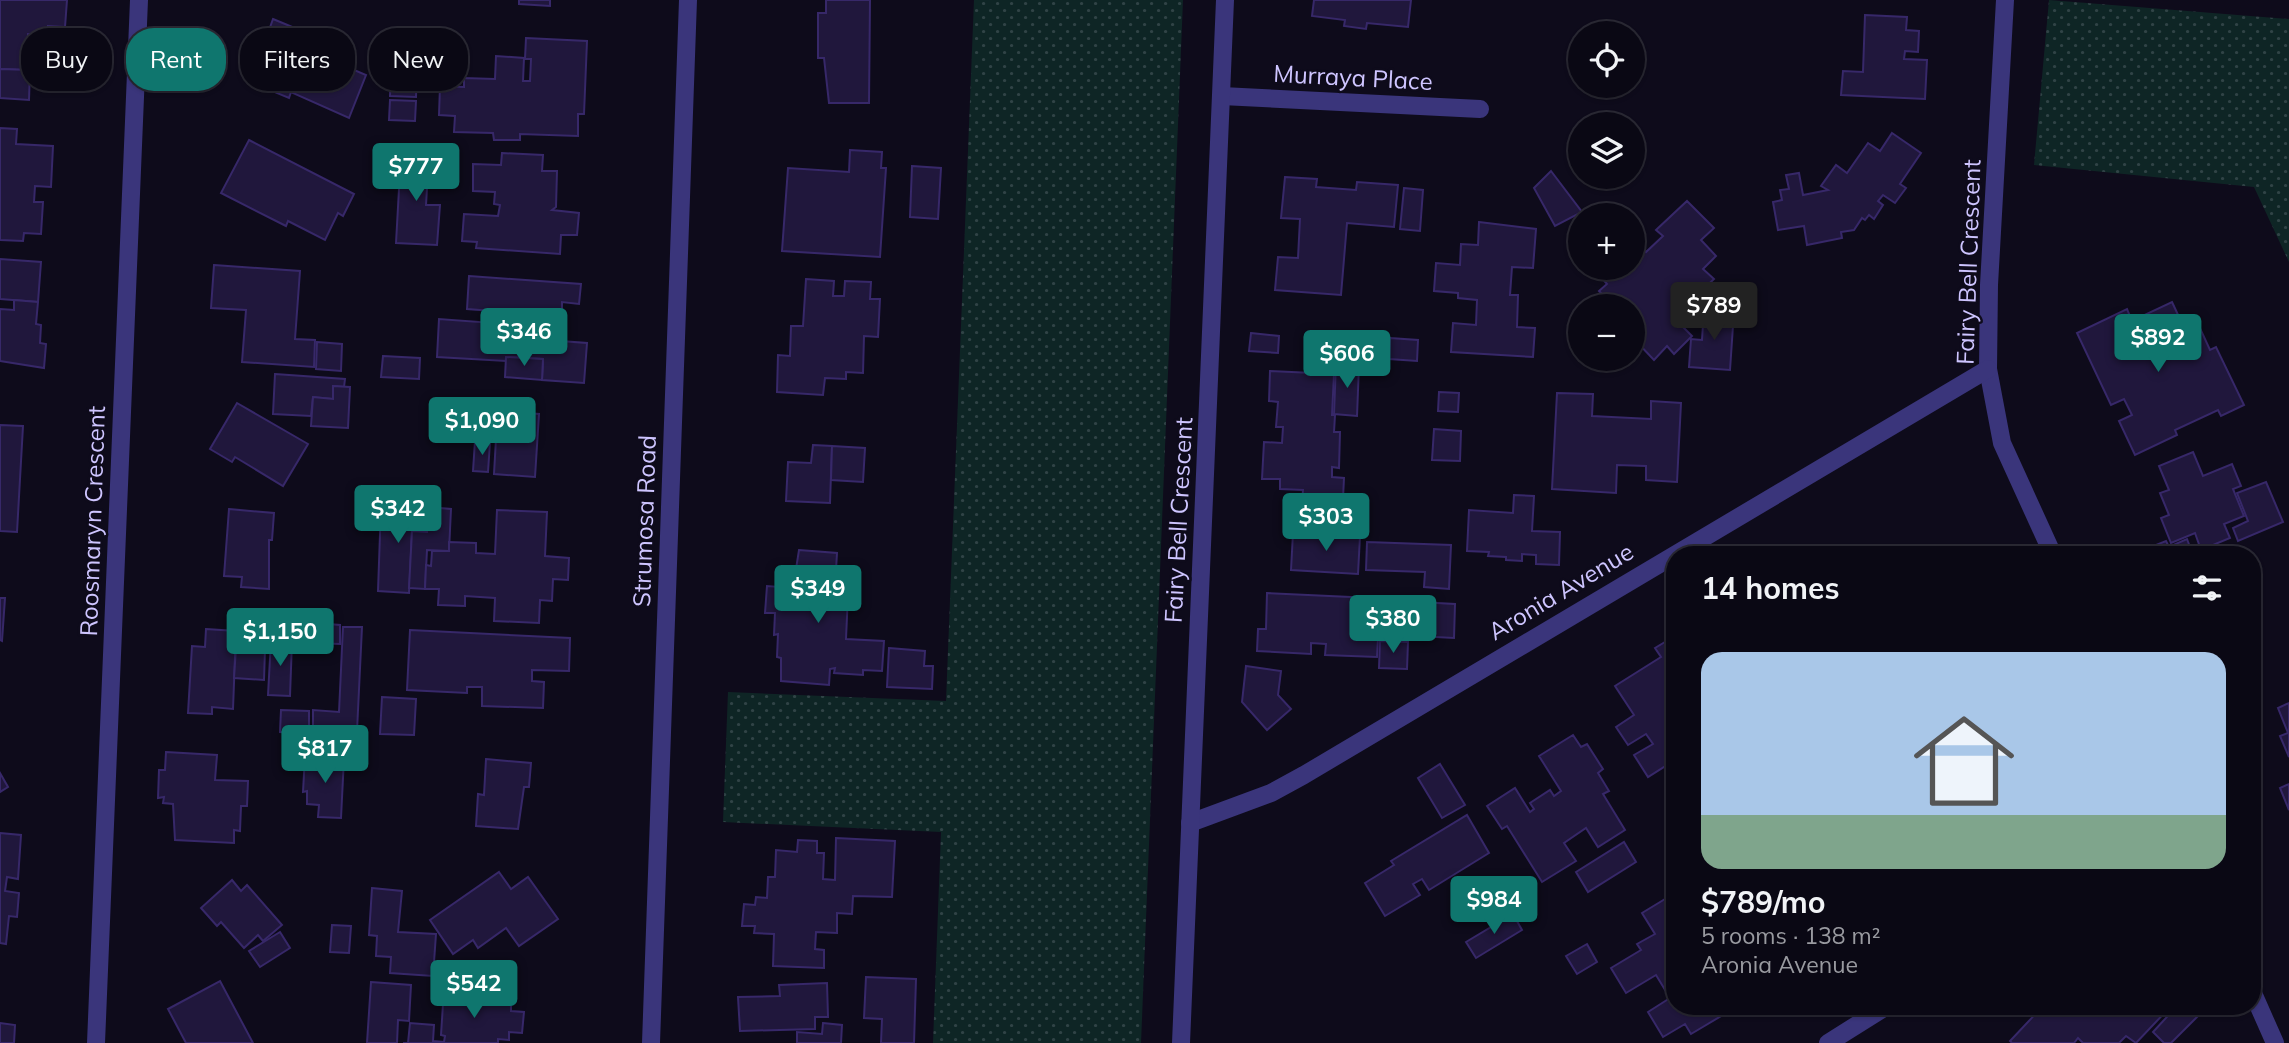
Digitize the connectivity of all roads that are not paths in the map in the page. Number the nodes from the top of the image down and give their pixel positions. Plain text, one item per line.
1 (139, 0) edge
2 (688, 0) edge
3 (1225, 0) edge
4 (2005, 0) edge
5 (1222, 96) junction
6 (1480, 109) dead end
7 (1988, 369) junction
8 (1690, 546) edge
9 (2049, 546) edge
10 (1666, 560) edge
11 (1189, 823) junction
12 (2261, 1011) edge
13 (1873, 1015) edge
14 (96, 1043) edge
15 (651, 1043) edge
16 (1181, 1043) edge
17 (1828, 1043) edge
18 (2275, 1043) edge

1 - 14 street, Roosmaryn Crescent
2 - 15 street, Strumosa Road
3 - 5 street, Fairy Bell Crescent
4 - 7 street, Fairy Bell Crescent
5 - 6 street, Murraya Place
5 - 11 street, Fairy Bell Crescent
7 - 8 street, Aronia Avenue
7 - 9 street, Fairy Bell Crescent
10 - 11 street, Aronia Avenue
11 - 16 street, Fairy Bell Crescent
12 - 18 street
13 - 17 street

